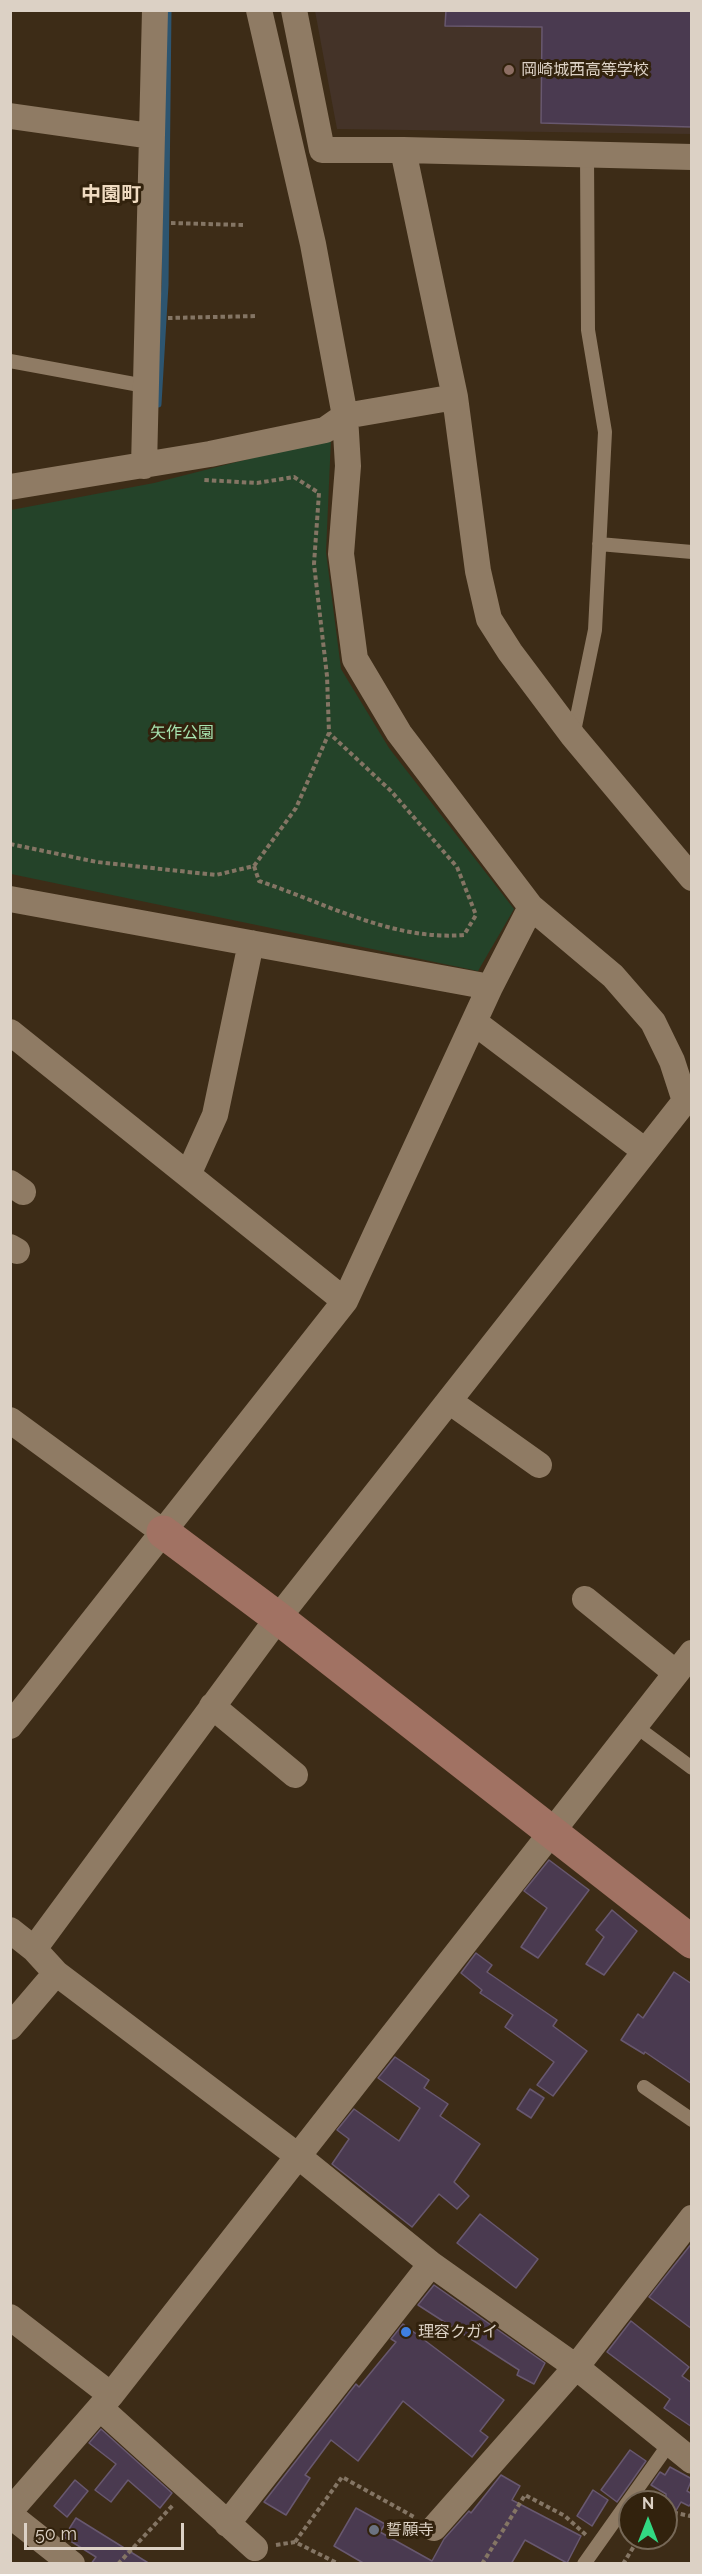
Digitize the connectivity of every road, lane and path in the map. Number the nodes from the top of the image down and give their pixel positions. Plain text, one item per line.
1 (155, 10) edge
2 (259, 10) edge
3 (294, 10) edge
4 (10, 116) edge
5 (151, 136) junction
6 (403, 150) junction
7 (587, 153) junction
8 (692, 157) edge
9 (149, 222) junction
10 (243, 225) dead end
11 (257, 316) dead end
12 (147, 319) junction
13 (10, 362) edge
14 (145, 386) junction
15 (455, 397) junction
16 (345, 416) junction
17 (144, 466) junction
18 (196, 480) dead end
19 (10, 487) edge
20 (599, 544) junction
21 (692, 552) edge
22 (329, 734) junction
23 (573, 736) junction
24 (10, 844) edge
25 (254, 866) junction
26 (692, 878) edge
27 (10, 899) edge
28 (531, 907) junction
29 (251, 943) junction
30 (490, 987) junction
31 (474, 1022) junction
32 (10, 1032) edge
33 (688, 1109) edge
34 (645, 1151) junction
35 (188, 1175) junction
36 (345, 1301) junction
37 (449, 1401) junction
38 (10, 1420) edge
39 (539, 1465) dead end
40 (163, 1532) junction
41 (585, 1599) dead end
42 (278, 1618) junction
43 (684, 1663) edge
44 (212, 1707) junction
45 (634, 1725) junction
46 (10, 1726) edge
47 (692, 1768) edge
48 (295, 1775) dead end
49 (551, 1834) junction
50 (10, 1930) edge
51 (692, 1942) edge
52 (34, 1950) junction
53 (56, 1973) junction
54 (10, 2027) edge
55 (644, 2087) dead end
56 (692, 2120) edge
57 (298, 2156) junction
58 (692, 2218) edge
59 (431, 2264) junction
60 (10, 2317) edge
61 (576, 2367) junction
62 (106, 2402) junction
63 (669, 2444) junction
64 (692, 2461) edge
65 (188, 2489) junction
66 (10, 2513) edge
67 (678, 2514) edge
68 (692, 2514) edge
69 (227, 2524) junction
70 (434, 2528) joint
71 (295, 2541) junction
72 (596, 2544) junction
73 (255, 2548) joint
74 (632, 2550) edge
75 (72, 2564) edge
76 (118, 2564) edge
77 (339, 2564) edge
78 (482, 2564) edge
79 (584, 2564) edge
80 (623, 2564) edge

1 - 5 street
2 - 16 street
3 - 6 street
4 - 5 street
5 - 9 street
6 - 7 street
6 - 15 street
7 - 8 street
7 - 20 lane
9 - 10 path
9 - 12 street
11 - 12 path
12 - 14 street
13 - 14 lane
14 - 17 street
15 - 16 street
15 - 23 street
16 - 17 street
16 - 28 street
17 - 19 street
18 - 22 path
20 - 21 lane
20 - 23 lane
22 - 25 path
22 - 25 path
23 - 26 street
24 - 25 path
27 - 29 street
28 - 30 street
28 - 33 street
29 - 30 street
29 - 35 street
30 - 31 street
31 - 34 street
31 - 36 street
32 - 35 street
33 - 34 street
34 - 37 street
35 - 36 street
36 - 40 street
37 - 39 street
37 - 42 street
38 - 40 street
40 - 42 street
40 - 46 street
41 - 43 street
42 - 44 street
42 - 49 street
43 - 45 street
44 - 48 street
44 - 52 street
45 - 47 lane
45 - 49 street
49 - 51 street
49 - 57 street
50 - 52 street
52 - 53 street
53 - 54 street
53 - 57 street
55 - 56 lane
57 - 59 street
57 - 62 street
58 - 61 street
59 - 61 street
59 - 69 street
60 - 62 street
61 - 63 street
61 - 70 street
62 - 65 street
62 - 66 street
63 - 64 street
63 - 72 lane
65 - 69 street
65 - 76 path
66 - 75 street
67 - 68 path
69 - 73 street
70 - 71 path
71 - 73 path
71 - 77 path
72 - 78 path
72 - 79 lane
74 - 80 path

